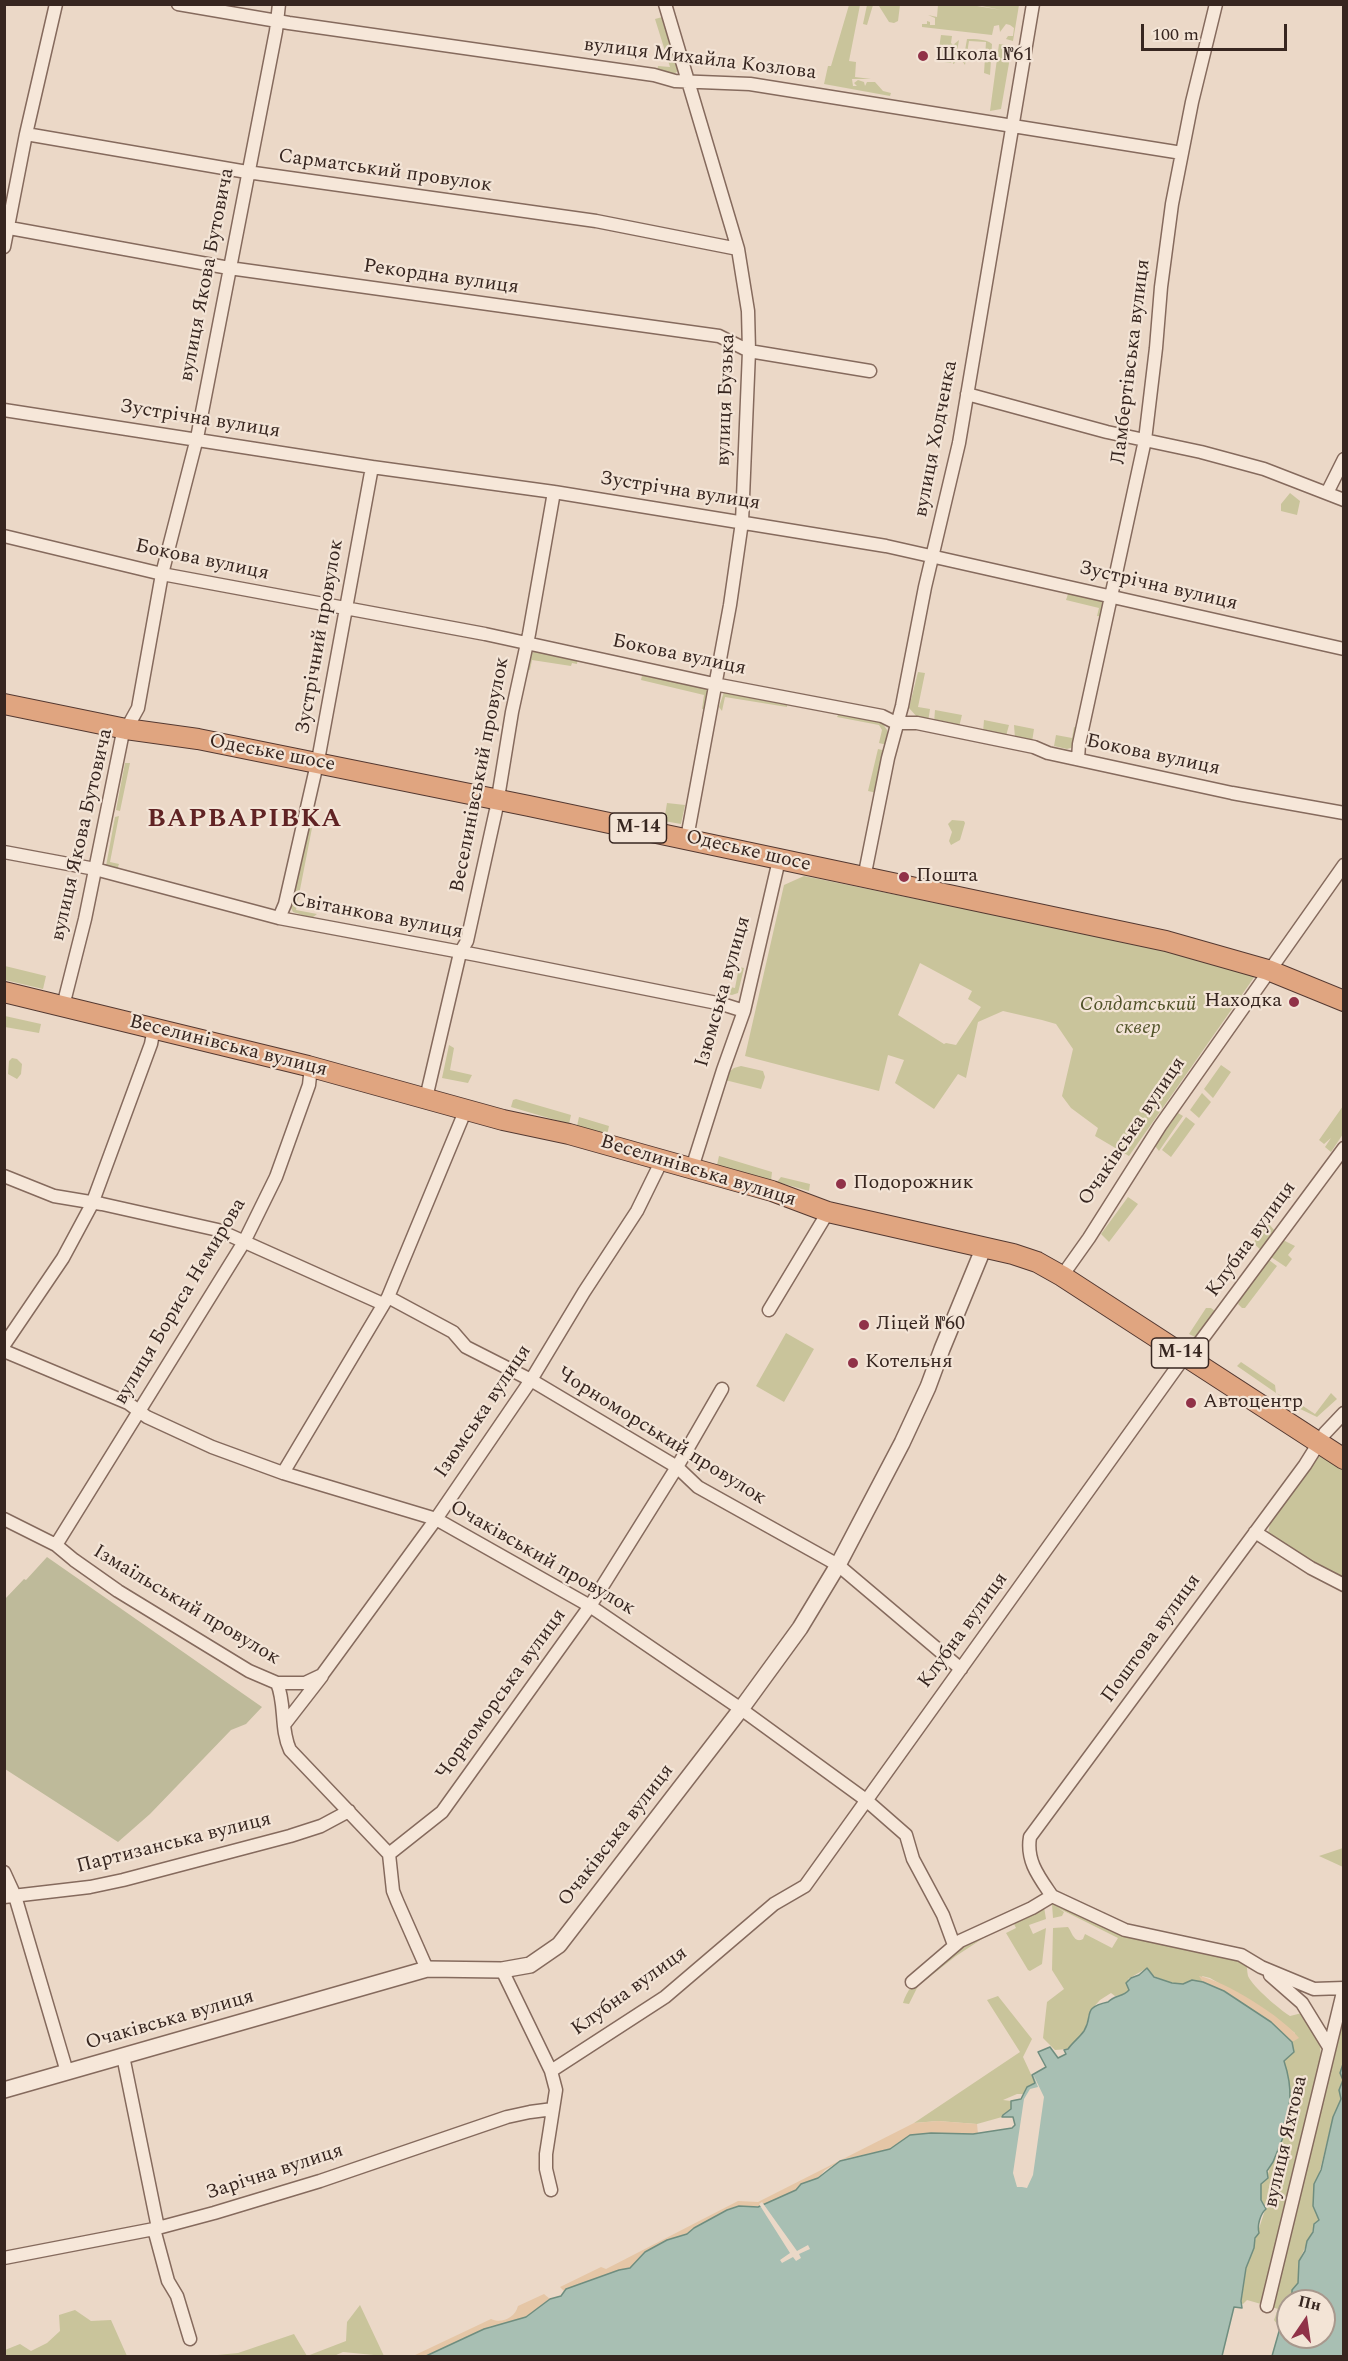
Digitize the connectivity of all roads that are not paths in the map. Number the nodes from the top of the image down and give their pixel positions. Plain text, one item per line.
1 (56, 4) edge
2 (178, 4) edge
3 (279, 4) edge
4 (665, 4) edge
5 (1033, 4) edge
6 (1216, 4) edge
7 (277, 21) junction
8 (687, 81) junction
9 (1011, 125) junction
10 (26, 134) junction
11 (1182, 153) junction
12 (248, 172) junction
13 (7, 227) edge
14 (4, 247) edge
15 (738, 249) junction
16 (229, 268) junction
17 (749, 351) junction
18 (870, 371) dead end
19 (967, 394) junction
20 (4, 410) edge
21 (197, 438) junction
22 (1146, 440) junction
23 (1344, 459) edge
24 (372, 467) junction
25 (554, 492) junction
26 (1327, 493) junction
27 (1344, 500) edge
28 (742, 522) junction
29 (4, 536) edge
30 (933, 557) junction
31 (162, 574) junction
32 (1111, 597) junction
33 (345, 609) junction
34 (527, 643) junction
35 (1344, 649) edge
36 (714, 684) junction
37 (4, 704) edge
38 (896, 723) junction
39 (126, 729) junction
40 (1078, 759) junction
41 (317, 763) junction
42 (498, 800) junction
43 (1344, 813) edge
44 (687, 838) junction
45 (4, 852) edge
46 (779, 860) junction
47 (1344, 865) edge
48 (95, 869) junction
49 (864, 878) junction
50 (279, 918) junction
51 (460, 953) junction
52 (1268, 970) junction
53 (4, 992) edge
54 (1344, 1001) edge
55 (63, 1006) junction
56 (744, 1011) junction
57 (154, 1028) junction
58 (311, 1067) junction
59 (426, 1098) junction
60 (466, 1109) junction
61 (1344, 1148) edge
62 (662, 1160) junction
63 (692, 1168) junction
64 (4, 1176) edge
65 (92, 1204) junction
66 (828, 1212) junction
67 (244, 1242) junction
68 (984, 1247) junction
69 (1062, 1276) junction
70 (385, 1301) junction
71 (769, 1310) dead end
72 (4, 1345) edge
73 (4, 1351) edge
74 (1185, 1356) junction
75 (531, 1380) junction
76 (722, 1389) dead end
77 (138, 1411) junction
78 (1344, 1413) edge
79 (1317, 1443) junction
80 (1344, 1459) edge
81 (677, 1467) junction
82 (283, 1473) junction
83 (4, 1519) edge
84 (436, 1519) junction
85 (1255, 1532) junction
86 (57, 1545) junction
87 (838, 1565) junction
88 (1344, 1585) edge
89 (590, 1606) junction
90 (961, 1669) junction
91 (322, 1676) junction
92 (277, 1683) junction
93 (741, 1709) junction
94 (284, 1725) junction
95 (866, 1800) junction
96 (349, 1811) junction
97 (389, 1854) junction
98 (4, 1872) edge
99 (10, 1896) edge
100 (1052, 1896) junction
101 (954, 1945) junction
102 (1261, 1967) junction
103 (428, 1969) junction
104 (502, 1970) junction
105 (912, 1982) dead end
106 (1344, 1988) edge
107 (1329, 2047) junction
108 (123, 2056) junction
109 (552, 2071) junction
110 (67, 2072) junction
111 (4, 2090) edge
112 (553, 2109) junction
113 (551, 2190) dead end
114 (156, 2229) junction
115 (4, 2258) edge
116 (1267, 2306) dead end
117 (190, 2339) dead end

1 - 10 street
2 - 7 street, вулиця Михайла Козлова
3 - 7 street, вулиця Якова Бутовича
4 - 8 street, вулиця Бузька
5 - 9 street, вулиця Ходченка
6 - 11 street, Ламбертівська вулиця
7 - 8 street, вулиця Михайла Козлова
7 - 12 street, вулиця Якова Бутовича
8 - 9 street, вулиця Михайла Козлова
8 - 15 street, вулиця Бузька
9 - 11 street, вулиця Михайла Козлова
9 - 19 street, вулиця Ходченка
10 - 12 street, Сарматський провулок
10 - 13 street
11 - 22 street, Ламбертівська вулиця
12 - 15 street, Сарматський провулок
12 - 16 street, вулиця Якова Бутовича
13 - 14 street
13 - 16 street, Рекордна вулиця
15 - 17 street, вулиця Бузька
16 - 17 street, Рекордна вулиця
16 - 21 street, вулиця Якова Бутовича
17 - 18 street, Рекордна вулиця
17 - 28 street, вулиця Бузька
19 - 22 street
19 - 30 street, вулиця Ходченка
20 - 21 street, Зустрічна вулиця
21 - 24 street, Зустрічна вулиця
21 - 31 street, вулиця Якова Бутовича
22 - 26 street
22 - 32 street, Ламбертівська вулиця
23 - 26 street
24 - 25 street, Зустрічна вулиця
24 - 33 street, Зустрічний провулок
25 - 28 street, Зустрічна вулиця
25 - 34 street, Веселинівський провулок
26 - 27 street
28 - 30 street, Зустрічна вулиця
28 - 36 street, вулиця Бузька
29 - 31 street, Бокова вулиця
30 - 32 street, Зустрічна вулиця
30 - 38 street, вулиця Ходченка
31 - 33 street, Бокова вулиця
31 - 39 street, вулиця Якова Бутовича
32 - 35 street, Зустрічна вулиця
32 - 40 street, Ламбертівська вулиця
33 - 34 street, Бокова вулиця
33 - 41 street, Зустрічний провулок
34 - 36 street, Бокова вулиця
34 - 42 street, Веселинівський провулок
36 - 38 street, Бокова вулиця
36 - 44 street, вулиця Бузька
37 - 39 highway, Одеське шосе / М-14
38 - 40 street, Бокова вулиця
38 - 49 street, вулиця Ходченка
39 - 41 highway, Одеське шосе / М-14
39 - 48 street, вулиця Якова Бутовича
40 - 43 street, Бокова вулиця
41 - 42 highway, Одеське шосе / М-14
41 - 50 street, Зустрічний провулок
42 - 44 highway, Одеське шосе / М-14
42 - 51 street, Веселинівський провулок
44 - 46 highway, Одеське шосе / М-14
45 - 48 street, Світанкова вулиця
46 - 49 highway, Одеське шосе / М-14
46 - 56 street, Ізюмська вулиця
47 - 52 street, Очаківська вулиця
48 - 50 street, Світанкова вулиця
48 - 55 street, вулиця Якова Бутовича
49 - 52 highway, Одеське шосе / М-14
50 - 51 street, Світанкова вулиця
51 - 56 street, Світанкова вулиця
51 - 59 street, Веселинівський провулок
52 - 54 highway, Одеське шосе / М-14
52 - 69 street, Очаківська вулиця
53 - 55 highway, Веселинівська вулиця / М-14
55 - 57 highway, Веселинівська вулиця / М-14
56 - 63 street, Ізюмська вулиця
57 - 58 highway, Веселинівська вулиця / М-14
57 - 65 street
58 - 59 highway, Веселинівська вулиця / М-14
58 - 67 street, вулиця Бориса Немирова
59 - 60 highway, Веселинівська вулиця / М-14
60 - 62 highway, Веселинівська вулиця / М-14
60 - 70 street
61 - 74 street, Клубна вулиця
62 - 63 highway, Веселинівська вулиця / М-14
62 - 75 street, Ізюмська вулиця
63 - 66 highway, Веселинівська вулиця / М-14
64 - 65 street, Чорноморський провулок
65 - 67 street, Чорноморський провулок
65 - 72 street
66 - 68 highway, Веселинівська вулиця / М-14
66 - 71 street
67 - 70 street, Чорноморський провулок
67 - 77 street, вулиця Бориса Немирова
68 - 69 highway, Веселинівська вулиця / М-14
68 - 87 street, Очаківська вулиця
69 - 74 highway, Веселинівська вулиця / М-14
70 - 75 street, Чорноморський провулок
70 - 82 street
73 - 77 street, Очаківський провулок
74 - 79 highway, Веселинівська вулиця / М-14
74 - 90 street, Клубна вулиця
75 - 81 street, Чорноморський провулок
75 - 84 street, Ізюмська вулиця
76 - 81 street, Чорноморська вулиця
77 - 82 street, Очаківський провулок
77 - 86 street, вулиця Бориса Немирова
78 - 79 street, Поштова вулиця
79 - 80 highway, Веселинівська вулиця / М-14
79 - 85 street, Поштова вулиця
81 - 87 street, Чорноморський провулок
81 - 89 street, Чорноморська вулиця
82 - 84 street, Очаківський провулок
83 - 86 street, Ізмаїльський провулок
84 - 89 street, Очаківський провулок
84 - 91 street, Ізюмська вулиця
85 - 88 street
85 - 100 street, Поштова вулиця
86 - 92 street, Ізмаїльський провулок
87 - 90 street, Чорноморський провулок
87 - 93 street, Очаківська вулиця
89 - 93 street, Очаківський провулок
89 - 97 street, Чорноморська вулиця
90 - 95 street, Клубна вулиця
91 - 92 street
91 - 94 street, Ізюмська вулиця
92 - 94 street, Ізмаїльський провулок
93 - 95 street, Очаківський провулок
93 - 104 street, Очаківська вулиця
94 - 96 street, Ізмаїльський провулок
95 - 101 street, Очаківський провулок
95 - 109 street, Клубна вулиця
96 - 97 street, Ізмаїльський провулок
96 - 99 street, Партизанська вулиця
97 - 103 street
98 - 99 street
99 - 110 street
100 - 101 street
100 - 102 street, вулиця Яхтова
101 - 105 street
102 - 106 street, вулиця Яхтова
102 - 107 street
103 - 104 street, Очаківська вулиця
103 - 108 street, Очаківська вулиця
104 - 109 street
106 - 107 street, вулиця Яхтова
107 - 116 street, вулиця Яхтова
108 - 110 street, Очаківська вулиця
108 - 114 street
109 - 112 street
110 - 111 street, Очаківська вулиця
112 - 113 street
112 - 114 street, Зарічна вулиця
114 - 115 street, Зарічна вулиця
114 - 117 street

